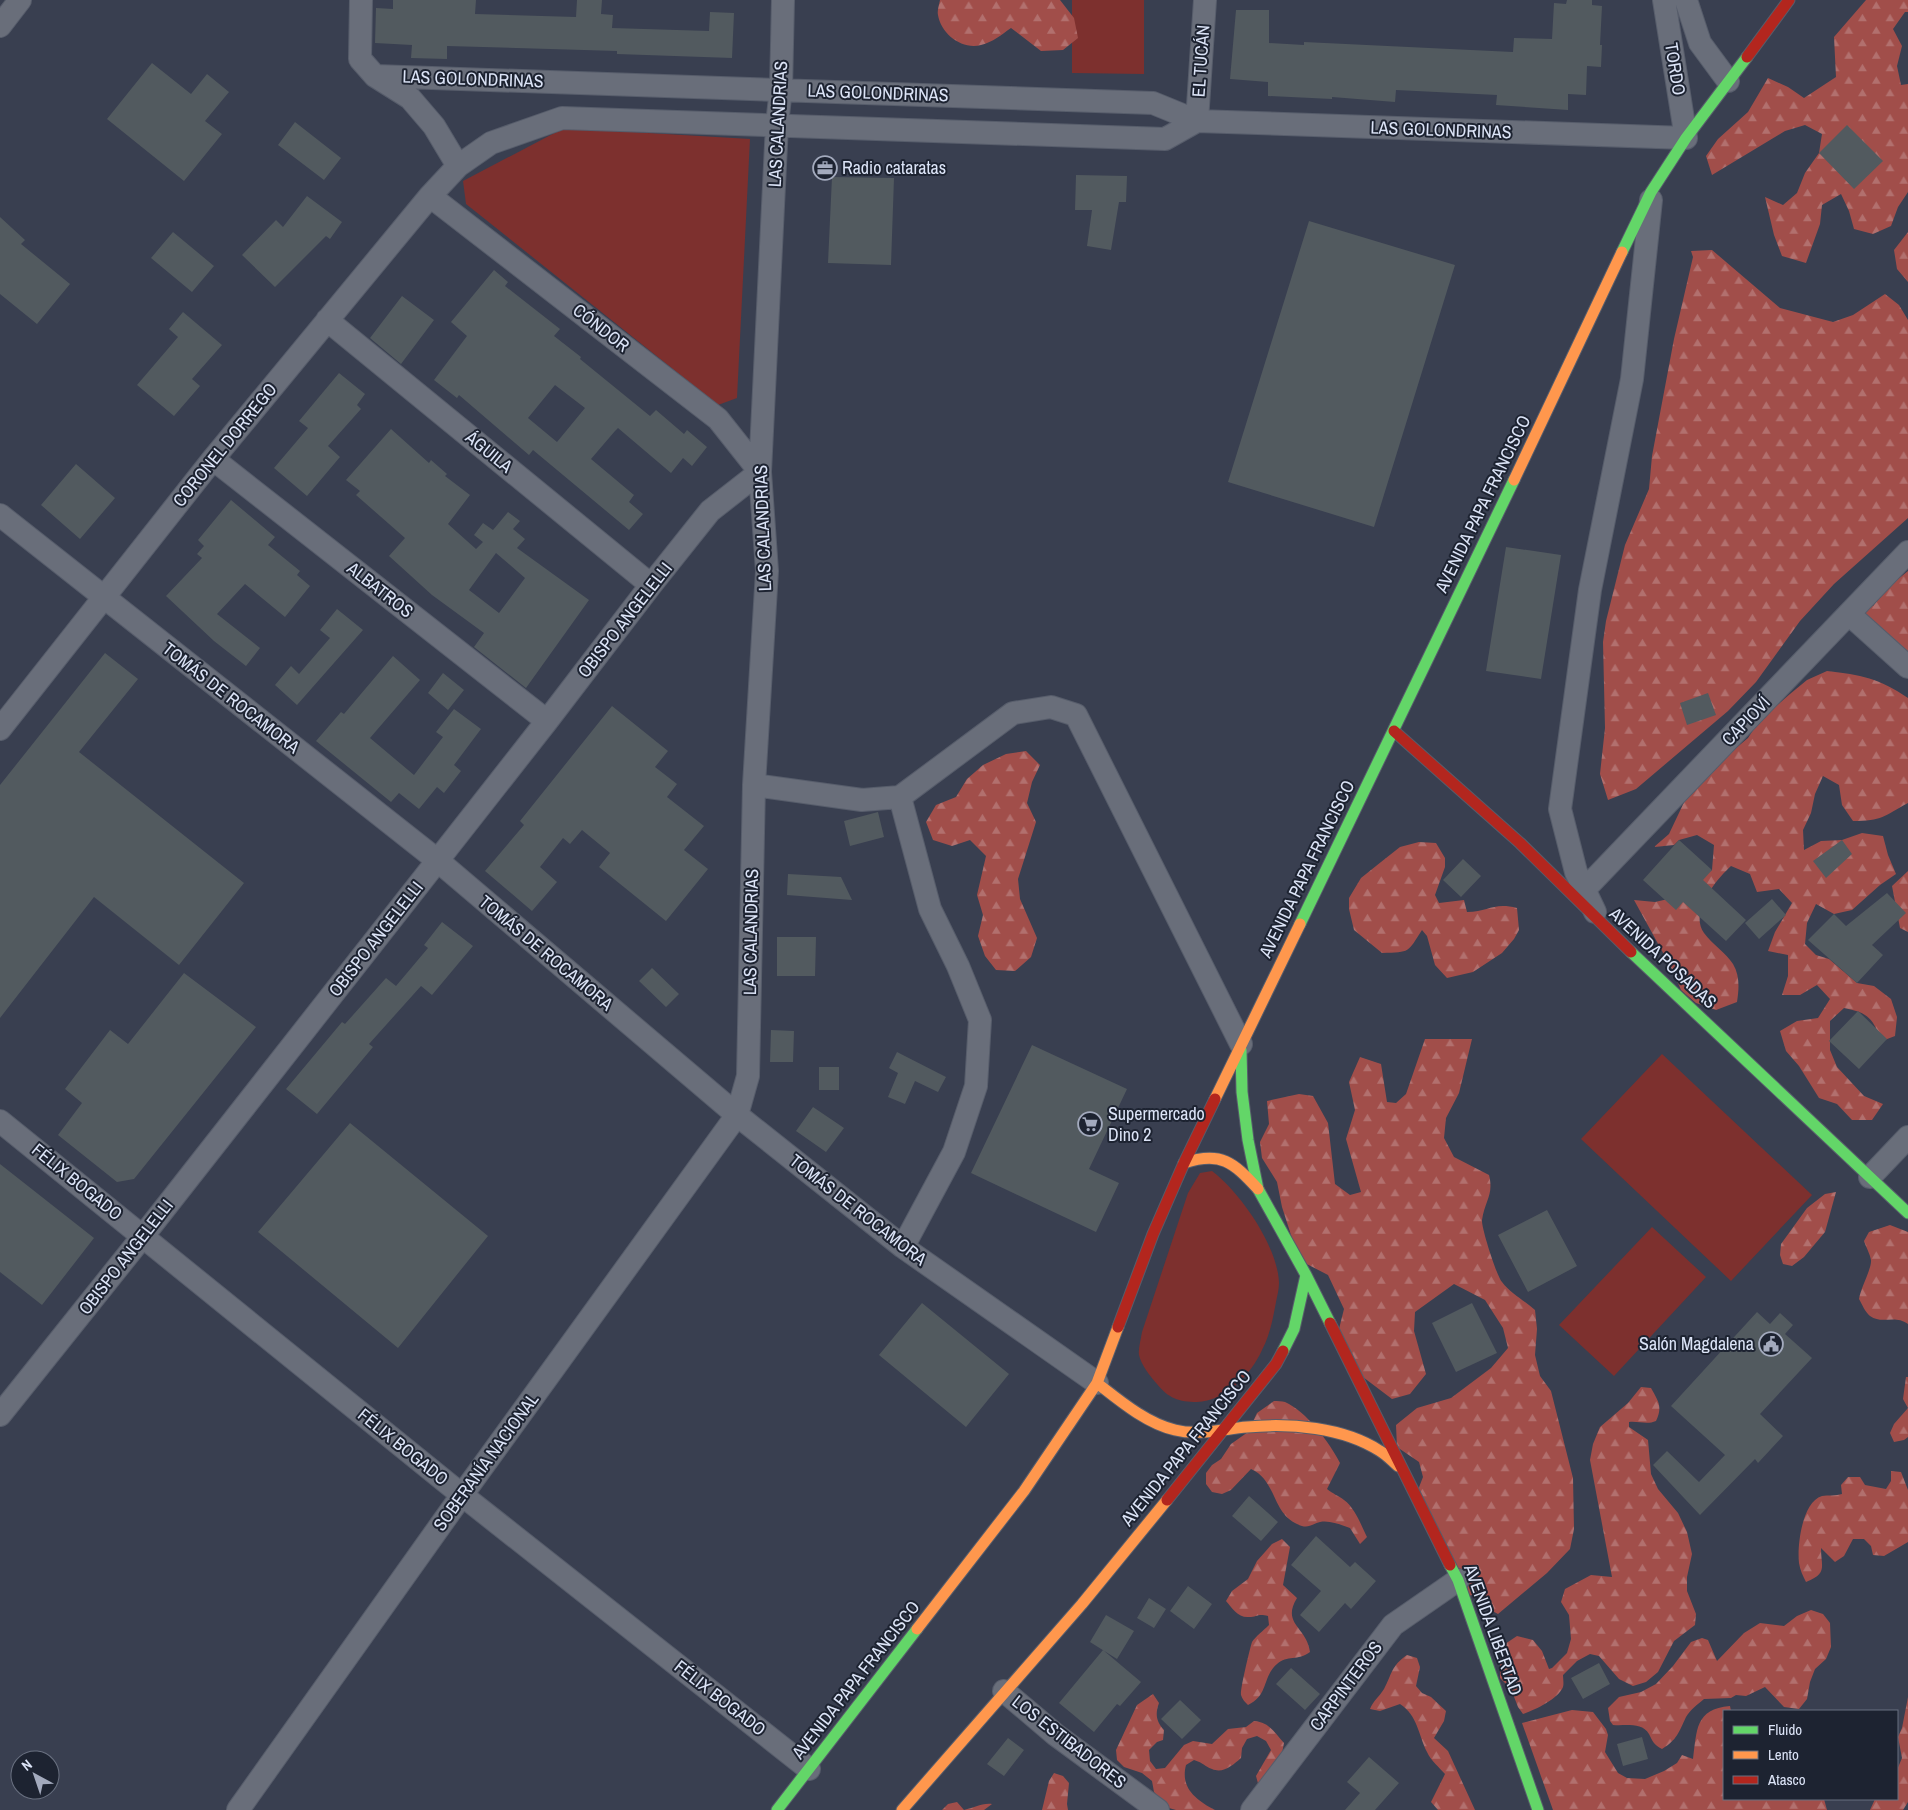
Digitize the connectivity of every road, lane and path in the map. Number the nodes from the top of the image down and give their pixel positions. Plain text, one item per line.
1 (20, 0) edge
2 (361, 0) edge
3 (783, 0) edge
4 (1205, 0) edge
5 (1664, 0) edge
6 (1686, 0) edge
7 (1789, 0) edge
8 (0, 26) edge
9 (374, 76) junction
10 (1728, 81) junction
11 (781, 90) junction
12 (1197, 121) junction
13 (777, 124) junction
14 (1686, 138) junction
15 (458, 166) junction
16 (1652, 192) junction
17 (430, 196) junction
18 (326, 320) junction
19 (213, 459) junction
20 (760, 472) junction
21 (0, 515) edge
22 (1908, 552) edge
23 (651, 585) junction
24 (103, 596) junction
25 (1849, 614) junction
26 (1908, 667) edge
27 (548, 721) junction
28 (0, 729) edge
29 (1394, 730) junction
30 (754, 785) junction
31 (900, 797) junction
32 (437, 860) junction
33 (1584, 890) junction
34 (1601, 924) junction
35 (1241, 1044) junction
36 (737, 1115) junction
37 (0, 1121) edge
38 (1908, 1137) edge
39 (1184, 1163) junction
40 (1870, 1177) junction
41 (1258, 1189) junction
42 (1908, 1213) edge
43 (144, 1236) junction
44 (902, 1247) junction
45 (1306, 1276) junction
46 (1097, 1383) junction
47 (0, 1415) edge
48 (1225, 1429) junction
49 (1401, 1468) junction
50 (462, 1495) junction
51 (1458, 1580) junction
52 (1004, 1691) junction
53 (809, 1768) junction
54 (238, 1810) edge
55 (777, 1810) edge
56 (902, 1810) edge
57 (1158, 1810) edge
58 (1252, 1810) edge
59 (1538, 1810) edge

1 - 8 street
2 - 9 street
3 - 11 street, LAS CALANDRIAS
4 - 12 street, EL TUCÁN
5 - 14 street, TORDO
6 - 10 street, TORDO
7 - 10 main road, AVENIDA PAPA FRANCISCO
9 - 11 street, LAS GOLONDRINAS
9 - 15 street
10 - 14 main road, AVENIDA PAPA FRANCISCO
11 - 12 street, LAS GOLONDRINAS
11 - 13 street, LAS CALANDRIAS
12 - 13 street, LAS GOLONDRINAS
12 - 14 street, LAS GOLONDRINAS
13 - 15 street, LAS GOLONDRINAS
13 - 20 street, LAS CALANDRIAS
14 - 16 main road, AVENIDA PAPA FRANCISCO
15 - 17 street, CORONEL DORREGO
16 - 29 main road, AVENIDA PAPA FRANCISCO
16 - 33 street
17 - 18 street, CORONEL DORREGO
17 - 20 street, CÓNDOR
18 - 19 street, CORONEL DORREGO
18 - 23 street, ÁGUILA
19 - 24 street, CORONEL DORREGO
19 - 27 street, ALBATROS
20 - 23 street, OBISPO ANGELELLI
20 - 30 street, LAS CALANDRIAS
21 - 24 street, TOMÁS DE ROCAMORA
22 - 25 street, CAPIOVÍ
23 - 27 street, OBISPO ANGELELLI
24 - 28 street, CORONEL DORREGO
24 - 32 street, TOMÁS DE ROCAMORA
25 - 26 street
25 - 33 street, CAPIOVÍ
27 - 32 street, OBISPO ANGELELLI
29 - 34 main road, AVENIDA POSADAS
29 - 35 main road, AVENIDA PAPA FRANCISCO
30 - 31 street
30 - 36 street, LAS CALANDRIAS
31 - 35 street
31 - 44 street
32 - 36 street, TOMÁS DE ROCAMORA
32 - 43 street, OBISPO ANGELELLI
33 - 34 street
34 - 40 main road, AVENIDA POSADAS
35 - 39 main road, AVENIDA PAPA FRANCISCO
35 - 41 main road, AVENIDA PAPA FRANCISCO
36 - 44 street, TOMÁS DE ROCAMORA
36 - 50 street, SOBERANÍA NACIONAL
37 - 43 street, FÉLIX BOGADO
38 - 40 street
39 - 41 main road
39 - 46 main road, AVENIDA PAPA FRANCISCO
40 - 42 main road, AVENIDA POSADAS
41 - 45 main road, AVENIDA PAPA FRANCISCO
43 - 47 street, OBISPO ANGELELLI
43 - 50 street, FÉLIX BOGADO
44 - 46 street, TOMÁS DE ROCAMORA
45 - 48 main road, AVENIDA PAPA FRANCISCO
45 - 49 main road, AVENIDA LIBERTAD
46 - 48 main road, AVENIDA LIBERTAD
46 - 53 main road, AVENIDA PAPA FRANCISCO
48 - 49 main road, AVENIDA LIBERTAD
48 - 52 main road, AVENIDA PAPA FRANCISCO
49 - 51 main road, AVENIDA LIBERTAD
50 - 53 street, FÉLIX BOGADO
50 - 54 street, SOBERANÍA NACIONAL
51 - 58 street, CARPINTEROS
51 - 59 main road, AVENIDA LIBERTAD
52 - 56 main road, AVENIDA PAPA FRANCISCO
52 - 57 street, LOS ESTIBADORES
53 - 55 main road, AVENIDA PAPA FRANCISCO

